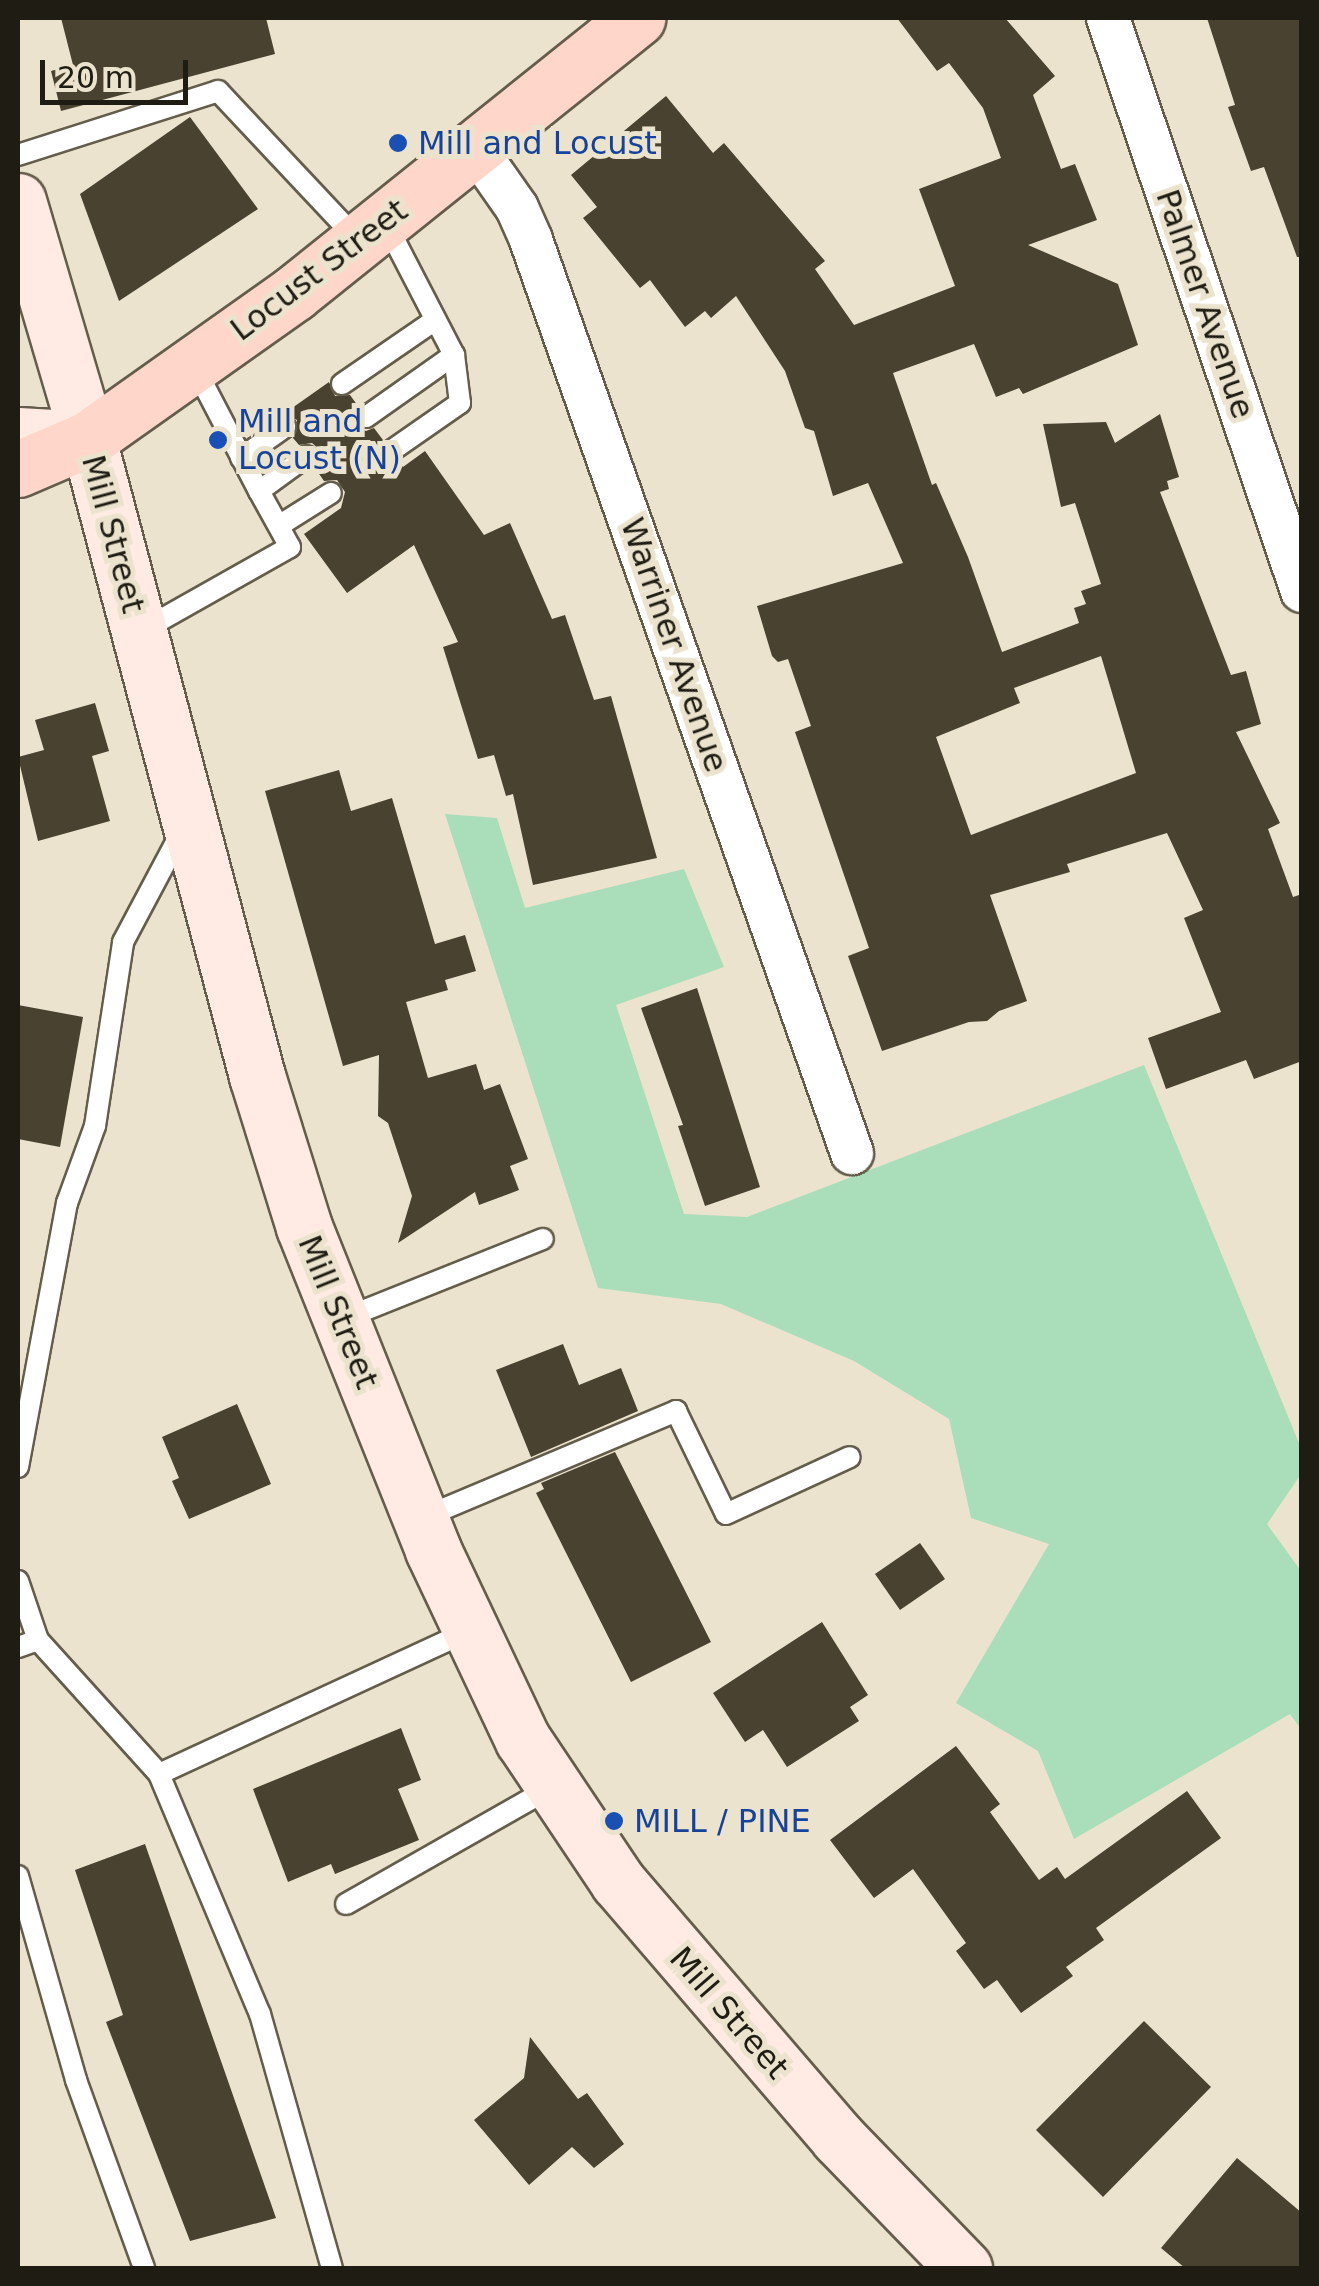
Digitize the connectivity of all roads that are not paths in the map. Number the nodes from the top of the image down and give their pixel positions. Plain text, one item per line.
1 (637, 18) edge
2 (1108, 18) edge
3 (475, 148) junction
4 (18, 154) edge
5 (18, 201) edge
6 (372, 231) junction
7 (435, 320) junction
8 (454, 355) junction
9 (193, 364) junction
10 (342, 384) dead end
11 (366, 418) dead end
12 (285, 427) dead end
13 (18, 435) edge
14 (88, 439) junction
15 (391, 451) dead end
16 (307, 456) dead end
17 (241, 458) junction
18 (18, 469) edge
19 (259, 491) junction
20 (332, 493) dead end
21 (18, 510) edge
22 (280, 525) junction
23 (1302, 591) edge
24 (139, 632) junction
25 (189, 819) junction
26 (852, 1152) dead end
27 (542, 1239) dead end
28 (341, 1319) junction
29 (850, 1457) dead end
30 (18, 1468) edge
31 (420, 1519) junction
32 (18, 1581) edge
33 (470, 1630) junction
34 (28, 1643) edge
35 (158, 1774) junction
36 (554, 1786) junction
37 (18, 1876) edge
38 (346, 1904) dead end
39 (144, 2268) edge
40 (332, 2268) edge
41 (964, 2268) edge

1 - 3 main road, Locust Street
2 - 23 street, Palmer Avenue
3 - 6 main road, Locust Street
3 - 26 street, Warriner Avenue
4 - 6 lane
5 - 14 street, Mill Street
6 - 7 lane
6 - 9 main road, Locust Street
7 - 8 lane
7 - 10 lane
8 - 11 lane
8 - 15 lane
9 - 14 main road, Locust Street
9 - 17 lane
12 - 17 lane
13 - 14 street
14 - 18 main road, Locust Street
14 - 21 main road, Locust Street
14 - 24 street, Mill Street
16 - 19 lane
17 - 19 lane
19 - 22 lane
20 - 22 lane
22 - 24 lane
24 - 25 street, Mill Street
25 - 28 street, Mill Street
25 - 30 lane
27 - 28 lane
28 - 31 street, Mill Street
29 - 31 lane
31 - 33 street, Mill Street
32 - 34 lane
33 - 35 lane
33 - 36 street, Mill Street
34 - 35 lane
35 - 40 lane
36 - 38 lane
36 - 41 street, Mill Street
37 - 39 lane

